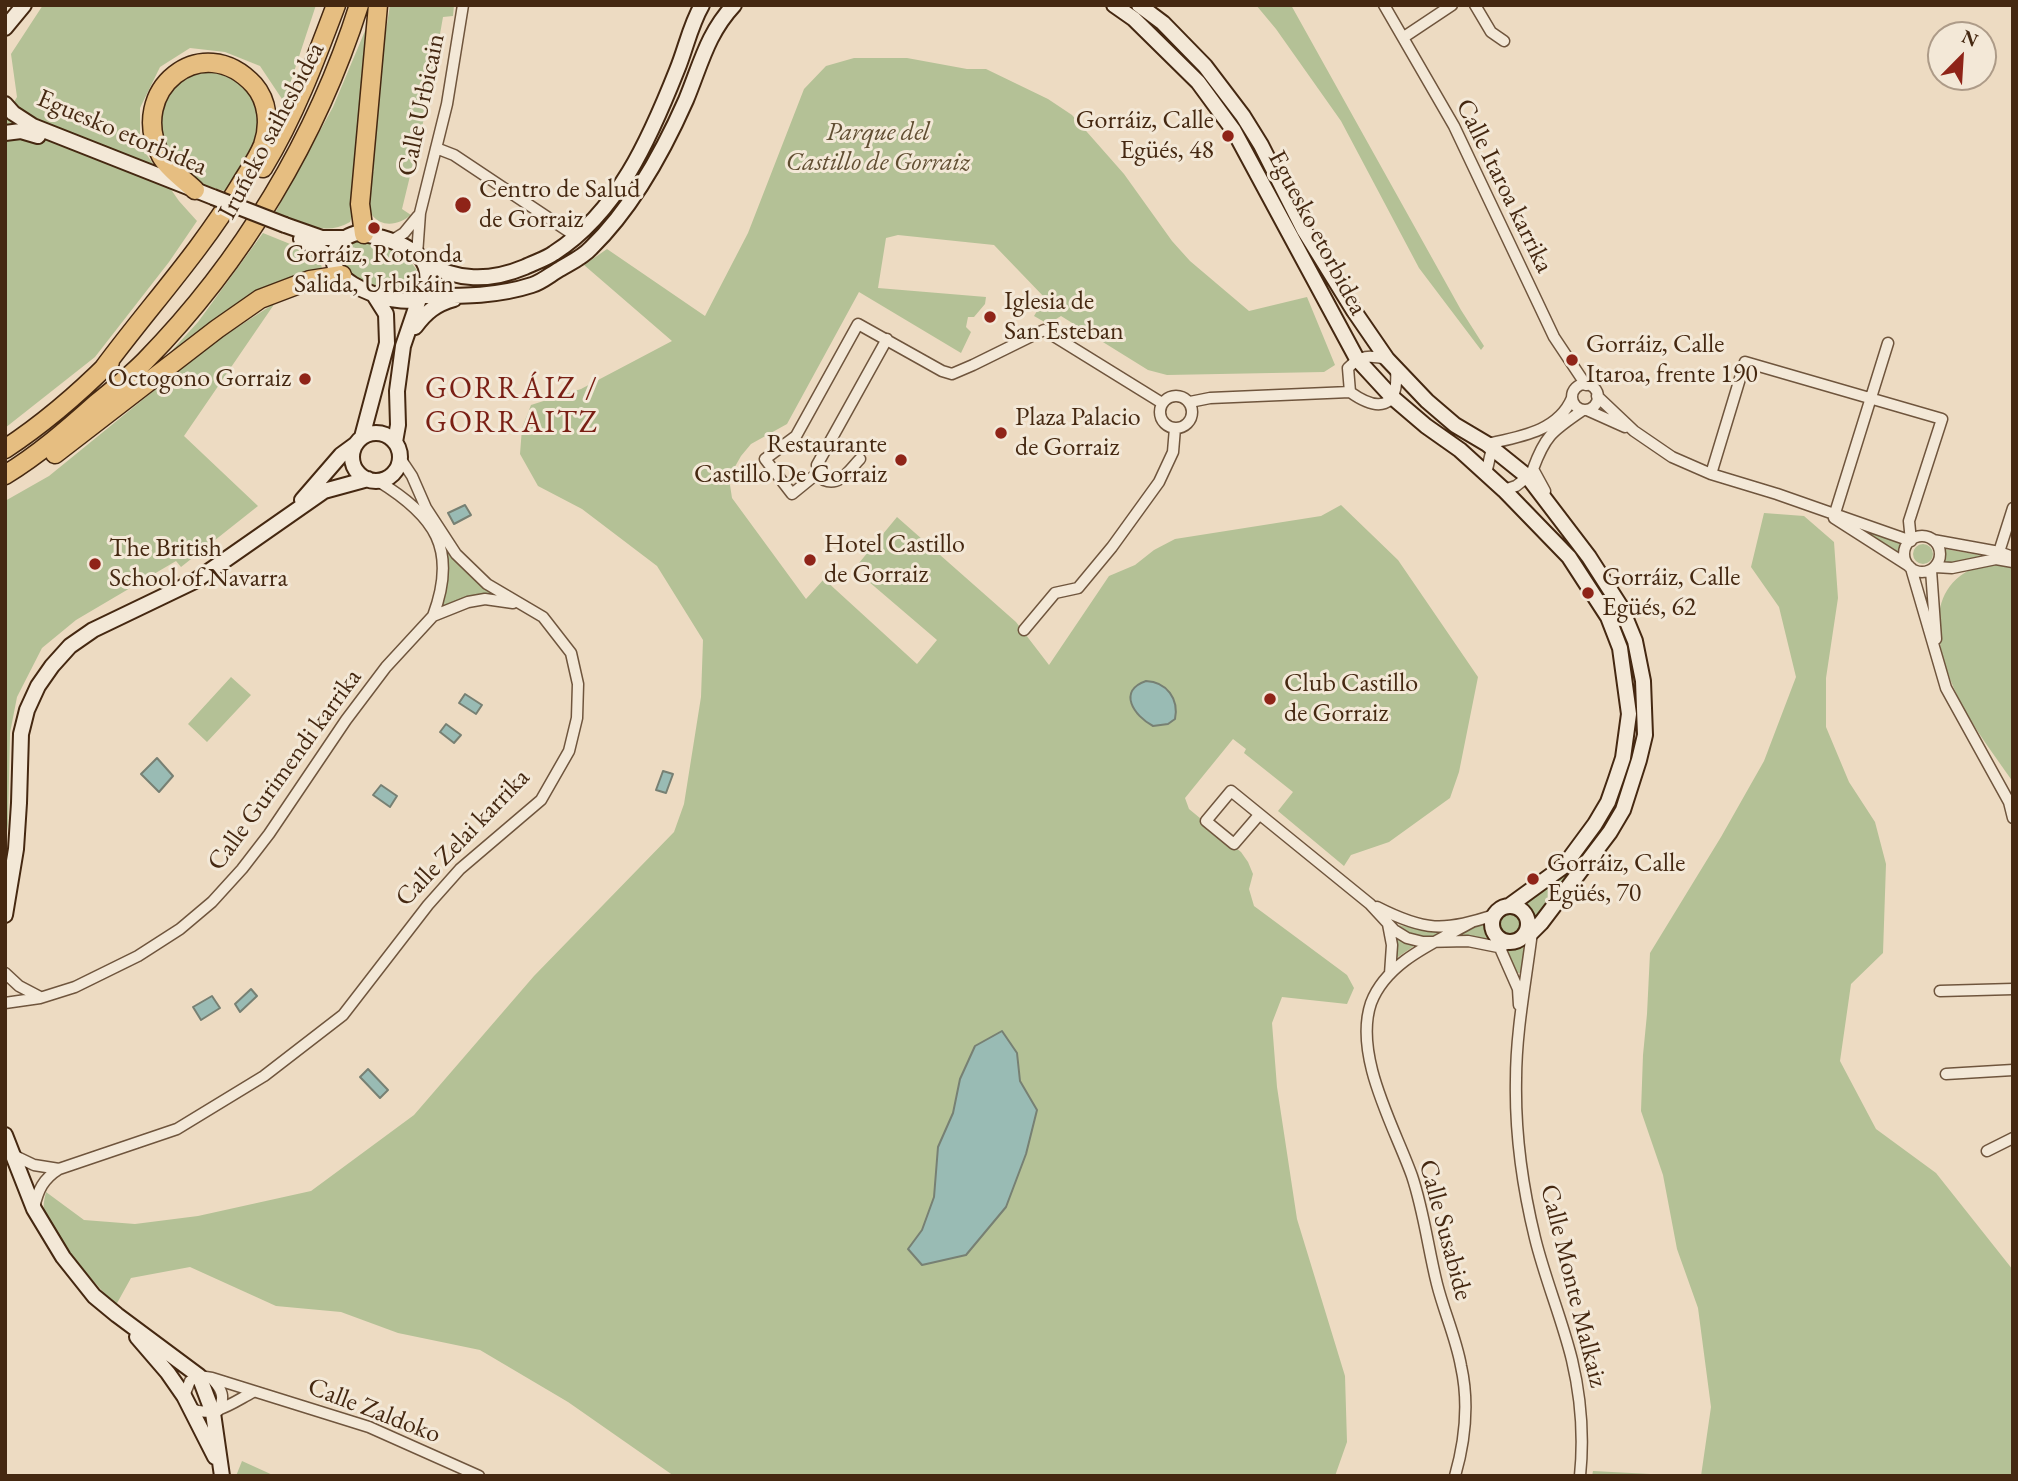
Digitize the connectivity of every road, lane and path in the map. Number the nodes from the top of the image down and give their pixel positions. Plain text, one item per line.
1 (24, 5) edge
2 (336, 5) edge
3 (359, 5) edge
4 (378, 5) edge
5 (463, 5) edge
6 (734, 5) edge
7 (1114, 5) edge
8 (1139, 5) edge
9 (1384, 5) edge
10 (1452, 5) edge
11 (1475, 5) edge
12 (701, 6) edge
13 (5, 28) edge
14 (1404, 37) junction
15 (1504, 41) dead end
16 (5, 104) edge
17 (5, 133) edge
18 (436, 148) junction
19 (195, 190) junction
20 (212, 200) junction
21 (420, 213) junction
22 (283, 228) junction
23 (364, 234) junction
24 (576, 237) junction
25 (343, 238) junction
26 (391, 241) junction
27 (333, 258) junction
28 (420, 258) junction
29 (342, 275) junction
30 (374, 295) junction
31 (420, 296) junction
32 (466, 296) junction
33 (887, 340) junction
34 (1888, 342) dead end
35 (403, 346) junction
36 (1357, 359) junction
37 (1391, 364) junction
38 (103, 369) junction
39 (1586, 385) junction
40 (1350, 392) junction
41 (1597, 396) junction
42 (1392, 397) junction
43 (1572, 398) junction
44 (1870, 399) junction
45 (1190, 402) junction
46 (1162, 403) junction
47 (1585, 410) junction
48 (1175, 428) junction
49 (1634, 431) junction
50 (359, 440) junction
51 (395, 442) junction
52 (1490, 446) junction
53 (5, 449) edge
54 (400, 458) junction
55 (860, 459) dead end
56 (819, 472) junction
57 (1531, 473) junction
58 (1486, 474) junction
59 (1711, 474) junction
60 (5, 475) edge
61 (373, 480) junction
62 (5, 486) edge
63 (1504, 490) junction
64 (1812, 506) junction
65 (2013, 508) edge
66 (1835, 513) junction
67 (286, 517) junction
68 (1933, 540) junction
69 (1911, 541) junction
70 (2000, 552) junction
71 (2013, 560) edge
72 (1910, 567) junction
73 (1933, 569) junction
74 (524, 606) junction
75 (433, 616) junction
76 (1024, 630) dead end
77 (1946, 688) junction
78 (1259, 815) junction
79 (2013, 818) edge
80 (1370, 904) junction
81 (1509, 906) junction
82 (5, 915) edge
83 (1494, 915) junction
84 (1472, 922) junction
85 (1388, 924) junction
86 (1492, 930) junction
87 (1525, 933) junction
88 (1434, 943) junction
89 (1498, 947) junction
90 (5, 973) edge
91 (1390, 974) junction
92 (2013, 989) edge
93 (1940, 991) dead end
94 (40, 998) junction
95 (5, 1003) edge
96 (1520, 1023) junction
97 (2013, 1070) edge
98 (1946, 1074) dead end
99 (5, 1135) edge
100 (2013, 1138) edge
101 (1987, 1151) dead end
102 (11, 1154) junction
103 (59, 1169) junction
104 (34, 1209) junction
105 (117, 1315) junction
106 (205, 1377) junction
107 (253, 1392) junction
108 (188, 1402) junction
109 (216, 1411) junction
110 (222, 1473) edge
111 (479, 1476) edge
112 (1455, 1476) edge
113 (1580, 1476) edge

1 - 13 street
2 - 38 highway, Iruñeko saihesbidea
3 - 60 highway, Iruñeko saihesbidea
4 - 23 highway
5 - 18 street, Calle Urbicain
6 - 32 street
7 - 36 street, Eguesko etorbidea
8 - 37 street, Eguesko etorbidea
9 - 14 street, Calle Itaroa karrika
10 - 14 street
11 - 15 street
12 - 24 street
14 - 39 street, Calle Itaroa karrika
16 - 19 street, Eguesko etorbidea
17 - 20 street, Eguesko etorbidea
18 - 21 street, Calle Urbicain
18 - 24 street
19 - 20 street, Eguesko etorbidea
19 - 38 highway
20 - 22 street, Eguesko etorbidea, bridge
21 - 26 street, Calle Urbicain
21 - 28 street, Calle Urbicain
22 - 25 street, Eguesko etorbidea
22 - 27 street, Eguesko etorbidea
23 - 25 street
23 - 26 street
24 - 28 street
25 - 27 street
26 - 28 street
27 - 29 street
28 - 31 street
29 - 30 street
29 - 62 highway
30 - 31 street
30 - 50 street
31 - 32 street
31 - 35 street
32 - 35 street
33 - 46 street
33 - 56 street
33 - 56 street
34 - 44 street
35 - 51 street
36 - 37 street
36 - 40 street
36 - 42 street, Eguesko etorbidea
37 - 42 street
37 - 52 street, Eguesko etorbidea
38 - 53 highway, Iruñeko saihesbidea
39 - 41 street
39 - 43 street
40 - 42 street
40 - 45 street
41 - 47 street
41 - 49 street
42 - 58 street, Eguesko etorbidea
43 - 47 street
43 - 52 street
44 - 59 street
44 - 66 street
44 - 69 street
45 - 46 street
45 - 48 street
46 - 48 street
47 - 49 street
47 - 57 street
48 - 76 street
49 - 59 street
50 - 51 street
50 - 61 street
50 - 67 street
51 - 54 street
52 - 57 street, Eguesko etorbidea
52 - 58 street
54 - 61 street
54 - 74 street, Calle Zelai karrika
55 - 56 street
57 - 63 street
57 - 87 street, Eguesko etorbidea
58 - 63 street, Eguesko etorbidea
59 - 64 street
61 - 67 street
61 - 75 street
63 - 81 street, Eguesko etorbidea
64 - 66 street
64 - 72 street
65 - 70 street
66 - 69 street
67 - 82 street
68 - 69 street
68 - 70 street
68 - 73 street
69 - 72 street
70 - 71 street
71 - 73 street
72 - 73 street
72 - 77 street
73 - 77 street
74 - 75 street, Calle Gurimendi karrika
74 - 103 street, Calle Zelai karrika
75 - 94 street, Calle Gurimendi karrika
77 - 79 street
78 - 78 street
78 - 80 street
80 - 84 street
80 - 85 street
81 - 83 street
81 - 87 street
83 - 84 street
83 - 86 street
84 - 88 street
85 - 88 street
85 - 91 street
86 - 87 street
86 - 89 street, Calle Monte Malkaiz
87 - 89 street
87 - 96 street, Calle Monte Malkaiz
88 - 89 street
88 - 91 street, Calle Susabide
89 - 96 street, Calle Monte Malkaiz
90 - 94 street
91 - 112 street, Calle Susabide
92 - 93 street
94 - 95 street, Calle Gurimendi karrika
96 - 113 street, Calle Monte Malkaiz
97 - 98 street
99 - 102 street
100 - 101 street
102 - 103 street
102 - 104 street
103 - 104 street
104 - 105 street
105 - 106 street
105 - 108 street
106 - 107 street, Calle Zaldoko
106 - 108 street
106 - 109 street
107 - 109 street
107 - 111 street, Calle Zaldoko
108 - 109 street
108 - 110 street
109 - 110 street

